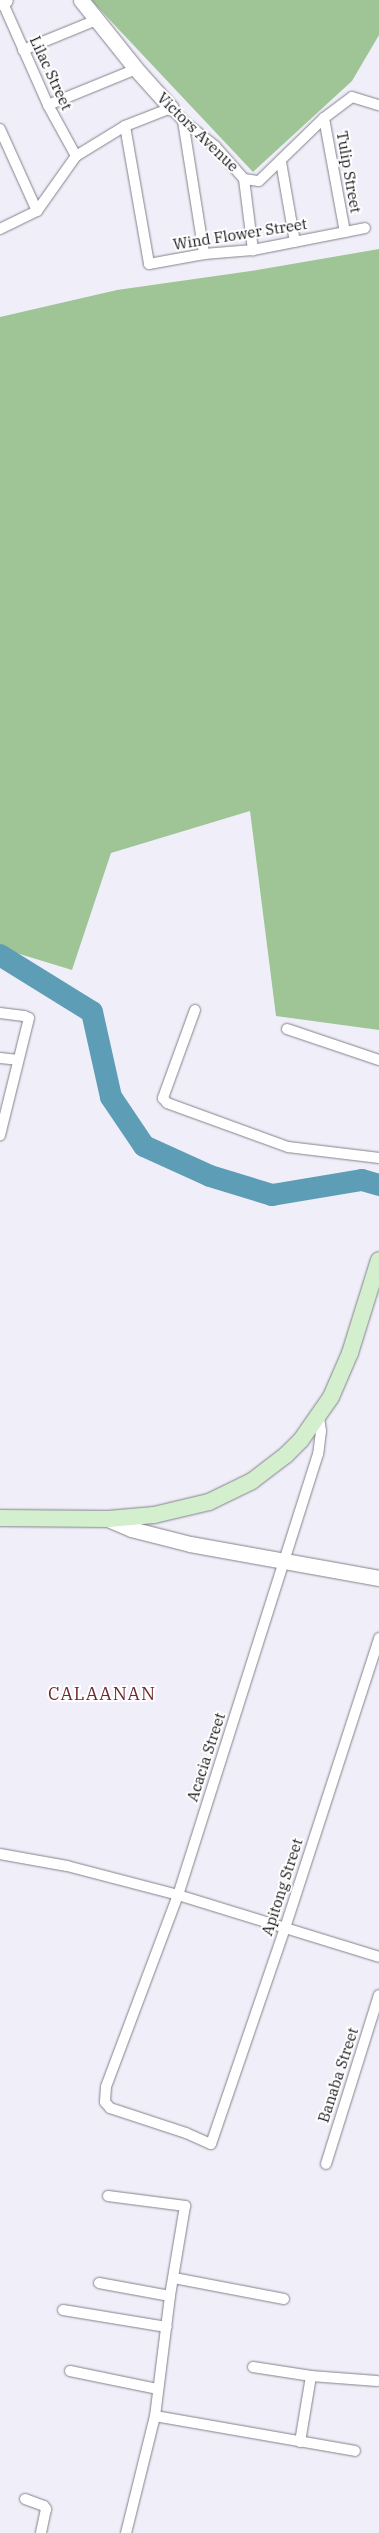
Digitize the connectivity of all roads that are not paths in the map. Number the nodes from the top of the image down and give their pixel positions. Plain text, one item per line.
1 (81, 0) edge
2 (2, 1) edge
3 (96, 20) junction
4 (23, 50) junction
5 (136, 69) junction
6 (48, 105) junction
7 (379, 105) edge
8 (172, 108) junction
9 (324, 118) junction
10 (183, 121) junction
11 (125, 126) junction
12 (0, 129) edge
13 (76, 156) junction
14 (281, 162) junction
15 (244, 179) junction
16 (37, 211) junction
17 (364, 228) dead end
18 (0, 229) edge
19 (345, 232) junction
20 (295, 242) junction
21 (253, 250) junction
22 (204, 254) junction
23 (195, 1010) dead end
24 (0, 1013) edge
25 (286, 1029) dead end
26 (0, 1058) edge
27 (18, 1060) junction
28 (379, 1060) edge
29 (3, 1105) edge
30 (0, 1135) edge
31 (379, 1158) edge
32 (379, 1260) edge
33 (319, 1417) junction
34 (108, 1520) junction
35 (2, 1522) edge
36 (285, 1562) junction
37 (379, 1578) edge
38 (379, 1638) edge
39 (0, 1854) edge
40 (178, 1895) junction
41 (285, 1928) junction
42 (379, 1957) edge
43 (379, 1995) edge
44 (211, 2144) joint
45 (326, 2164) dead end
46 (108, 2196) dead end
47 (174, 2278) junction
48 (98, 2283) dead end
49 (170, 2296) junction
50 (284, 2299) dead end
51 (63, 2310) dead end
52 (167, 2327) junction
53 (254, 2367) dead end
54 (70, 2371) dead end
55 (311, 2376) junction
56 (377, 2382) dead end
57 (158, 2389) junction
58 (154, 2416) junction
59 (300, 2442) junction
60 (355, 2451) dead end
61 (25, 2499) dead end
62 (41, 2533) edge
63 (126, 2533) edge

1 - 3 street, Victors Avenue
2 - 4 street, Lilac Street
3 - 4 street
3 - 5 street, Victors Avenue
4 - 6 street, Lilac Street
5 - 6 street
5 - 8 street, Victors Avenue
6 - 13 street, Lilac Street
7 - 9 street, Victors Avenue
8 - 10 street, Victors Avenue
8 - 11 street
9 - 14 street, Victors Avenue
9 - 19 street, Tulip Street
10 - 15 street, Victors Avenue
10 - 22 street
11 - 13 street
11 - 22 street, Wind Flower Street
12 - 16 street
13 - 16 street
14 - 15 street, Victors Avenue
14 - 20 street
15 - 21 street
16 - 18 street
17 - 19 street, Wind Flower Street
19 - 20 street, Wind Flower Street
20 - 21 street, Wind Flower Street
21 - 22 street, Wind Flower Street
23 - 31 street
24 - 27 street
25 - 28 street
26 - 27 street
27 - 29 street
29 - 30 street
32 - 33 main road
33 - 34 main road
33 - 36 street, Acacia Street
34 - 35 main road
34 - 36 street
36 - 37 street
36 - 40 street, Acacia Street
38 - 41 street, Apitong Street
39 - 40 street
40 - 41 street
40 - 44 street, Acacia Street
41 - 42 street
41 - 44 street, Apitong Street
43 - 45 street, Banaba Street
46 - 47 street
47 - 49 street
47 - 50 street
48 - 49 street
49 - 52 street
51 - 52 street
52 - 57 street
53 - 55 street
54 - 57 street
55 - 56 street
55 - 59 street
57 - 58 street
58 - 59 street
58 - 63 street
59 - 60 street
61 - 62 street

